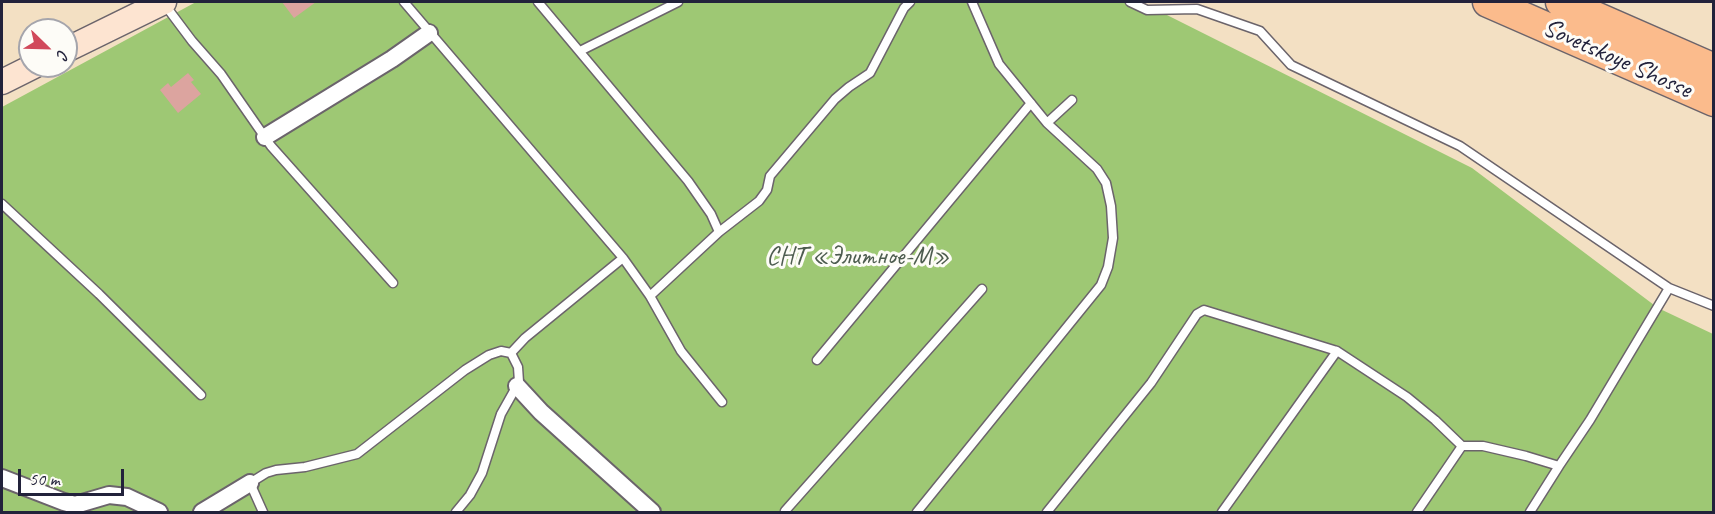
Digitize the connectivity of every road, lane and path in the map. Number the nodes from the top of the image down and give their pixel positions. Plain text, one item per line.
1 (163, 2) edge
2 (404, 2) edge
3 (538, 2) edge
4 (678, 2) edge
5 (910, 2) edge
6 (972, 2) edge
7 (1130, 2) edge
8 (1488, 2) edge
9 (1560, 2) edge
10 (429, 33) junction
11 (78, 44) edge
12 (580, 51) junction
13 (1713, 69) edge
14 (18, 74) edge
15 (2, 82) edge
16 (1072, 100) dead end
17 (1713, 101) edge
18 (1031, 104) junction
19 (1047, 123) junction
20 (265, 137) junction
21 (2, 204) edge
22 (719, 232) junction
23 (624, 258) junction
24 (393, 283) dead end
25 (1669, 288) junction
26 (982, 289) dead end
27 (650, 296) junction
28 (1713, 306) edge
29 (1337, 351) junction
30 (511, 352) junction
31 (817, 360) dead end
32 (517, 386) junction
33 (201, 396) dead end
34 (722, 402) dead end
35 (1462, 446) junction
36 (1559, 466) junction
37 (2, 478) edge
38 (250, 483) junction
39 (785, 512) edge
40 (159, 513) edge
41 (202, 513) edge
42 (263, 513) edge
43 (456, 513) edge
44 (652, 513) edge
45 (917, 513) edge
46 (1047, 513) edge
47 (1222, 513) edge
48 (1417, 513) edge
49 (1530, 513) edge

1 - 11 street
1 - 20 lane
2 - 10 lane
3 - 12 lane
4 - 12 lane
5 - 22 lane
6 - 18 lane
7 - 25 lane
8 - 17 highway, Sovetskoye Shosse
9 - 13 highway, Sovetskoye Shosse
10 - 20 street
10 - 23 lane
12 - 22 lane
14 - 15 street
16 - 19 lane
18 - 19 lane
18 - 31 lane
19 - 45 lane
20 - 24 lane
21 - 33 lane
22 - 27 lane
23 - 27 lane
23 - 30 lane
25 - 28 lane
25 - 36 lane
26 - 39 lane
27 - 34 lane
29 - 35 lane
29 - 46 lane
29 - 47 lane
30 - 32 lane
30 - 38 lane
32 - 43 lane
32 - 44 street
35 - 36 lane
35 - 48 lane
36 - 49 lane
37 - 40 street
38 - 41 street
38 - 42 lane

